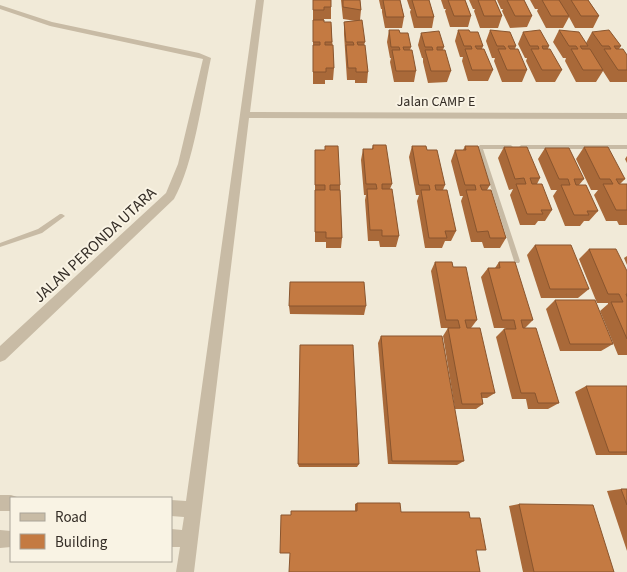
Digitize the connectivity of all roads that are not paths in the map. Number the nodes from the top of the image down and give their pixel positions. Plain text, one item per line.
1 (260, 0) edge
2 (0, 7) edge
3 (246, 116) junction
4 (627, 116) edge
5 (627, 147) edge
6 (62, 216) dead end
7 (0, 245) edge
8 (517, 261) edge
9 (0, 355) edge
10 (172, 508) edge
11 (194, 510) junction
12 (172, 538) edge
13 (190, 538) junction
14 (185, 572) edge

1 - 3 street
2 - 9 street, JALAN PERONDA UTARA
3 - 4 street, Jalan CAMP E
3 - 11 street
5 - 8 lane
6 - 7 lane
10 - 11 street
11 - 13 street
12 - 13 street
13 - 14 street

